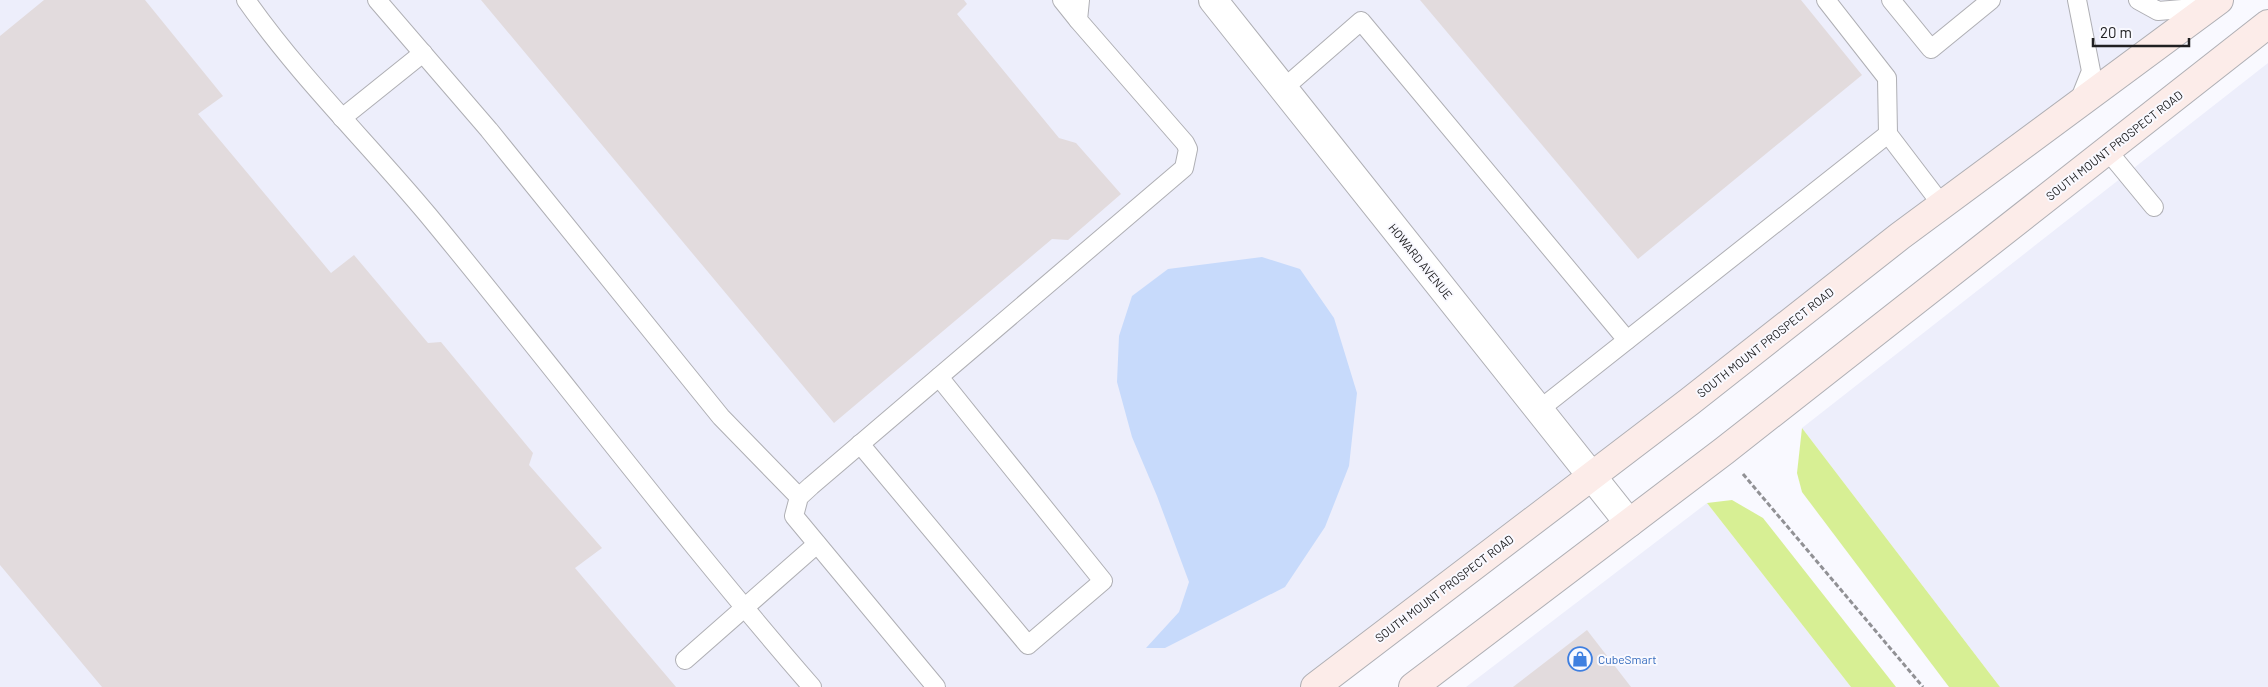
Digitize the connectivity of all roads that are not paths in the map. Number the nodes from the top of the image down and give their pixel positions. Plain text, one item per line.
1 (246, 0) edge
2 (377, 0) edge
3 (1062, 0) edge
4 (1080, 0) edge
5 (1213, 0) edge
6 (1826, 0) edge
7 (1891, 0) edge
8 (1991, 0) edge
9 (2077, 0) edge
10 (2138, 0) edge
11 (2214, 4) edge
12 (1078, 20) junction
13 (2268, 24) edge
14 (423, 52) junction
15 (1284, 88) junction
16 (2078, 103) junction
17 (342, 118) junction
18 (1888, 134) junction
19 (2107, 150) junction
20 (1942, 205) junction
21 (2154, 207) dead end
22 (1627, 340) junction
23 (939, 377) junction
24 (1540, 410) junction
25 (860, 444) junction
26 (1593, 475) junction
27 (799, 497) junction
28 (1629, 523) junction
29 (817, 544) junction
30 (744, 609) junction
31 (685, 660) dead end
32 (812, 687) edge
33 (936, 687) edge
34 (1315, 687) edge
35 (1413, 687) edge

1 - 17 lane
2 - 14 lane
3 - 12 lane
4 - 12 lane
5 - 15 street, HOWARD AVENUE
6 - 18 lane
7 - 8 lane
9 - 16 lane
10 - 11 lane
11 - 16 main road, SOUTH MOUNT PROSPECT ROAD
12 - 23 lane
13 - 19 main road, SOUTH MOUNT PROSPECT ROAD
14 - 17 lane
14 - 27 lane
15 - 22 lane
15 - 24 street, HOWARD AVENUE
16 - 20 main road, SOUTH MOUNT PROSPECT ROAD
17 - 30 lane
18 - 20 lane
18 - 22 lane
19 - 21 lane
19 - 28 main road, SOUTH MOUNT PROSPECT ROAD
20 - 26 main road, SOUTH MOUNT PROSPECT ROAD
22 - 24 lane
23 - 25 lane
23 - 25 lane
24 - 26 street, HOWARD AVENUE
25 - 27 lane
26 - 28 street, HOWARD AVENUE
26 - 34 main road, SOUTH MOUNT PROSPECT ROAD
27 - 29 lane
28 - 35 main road, SOUTH MOUNT PROSPECT ROAD
29 - 30 lane
29 - 33 lane
30 - 31 lane
30 - 32 lane

